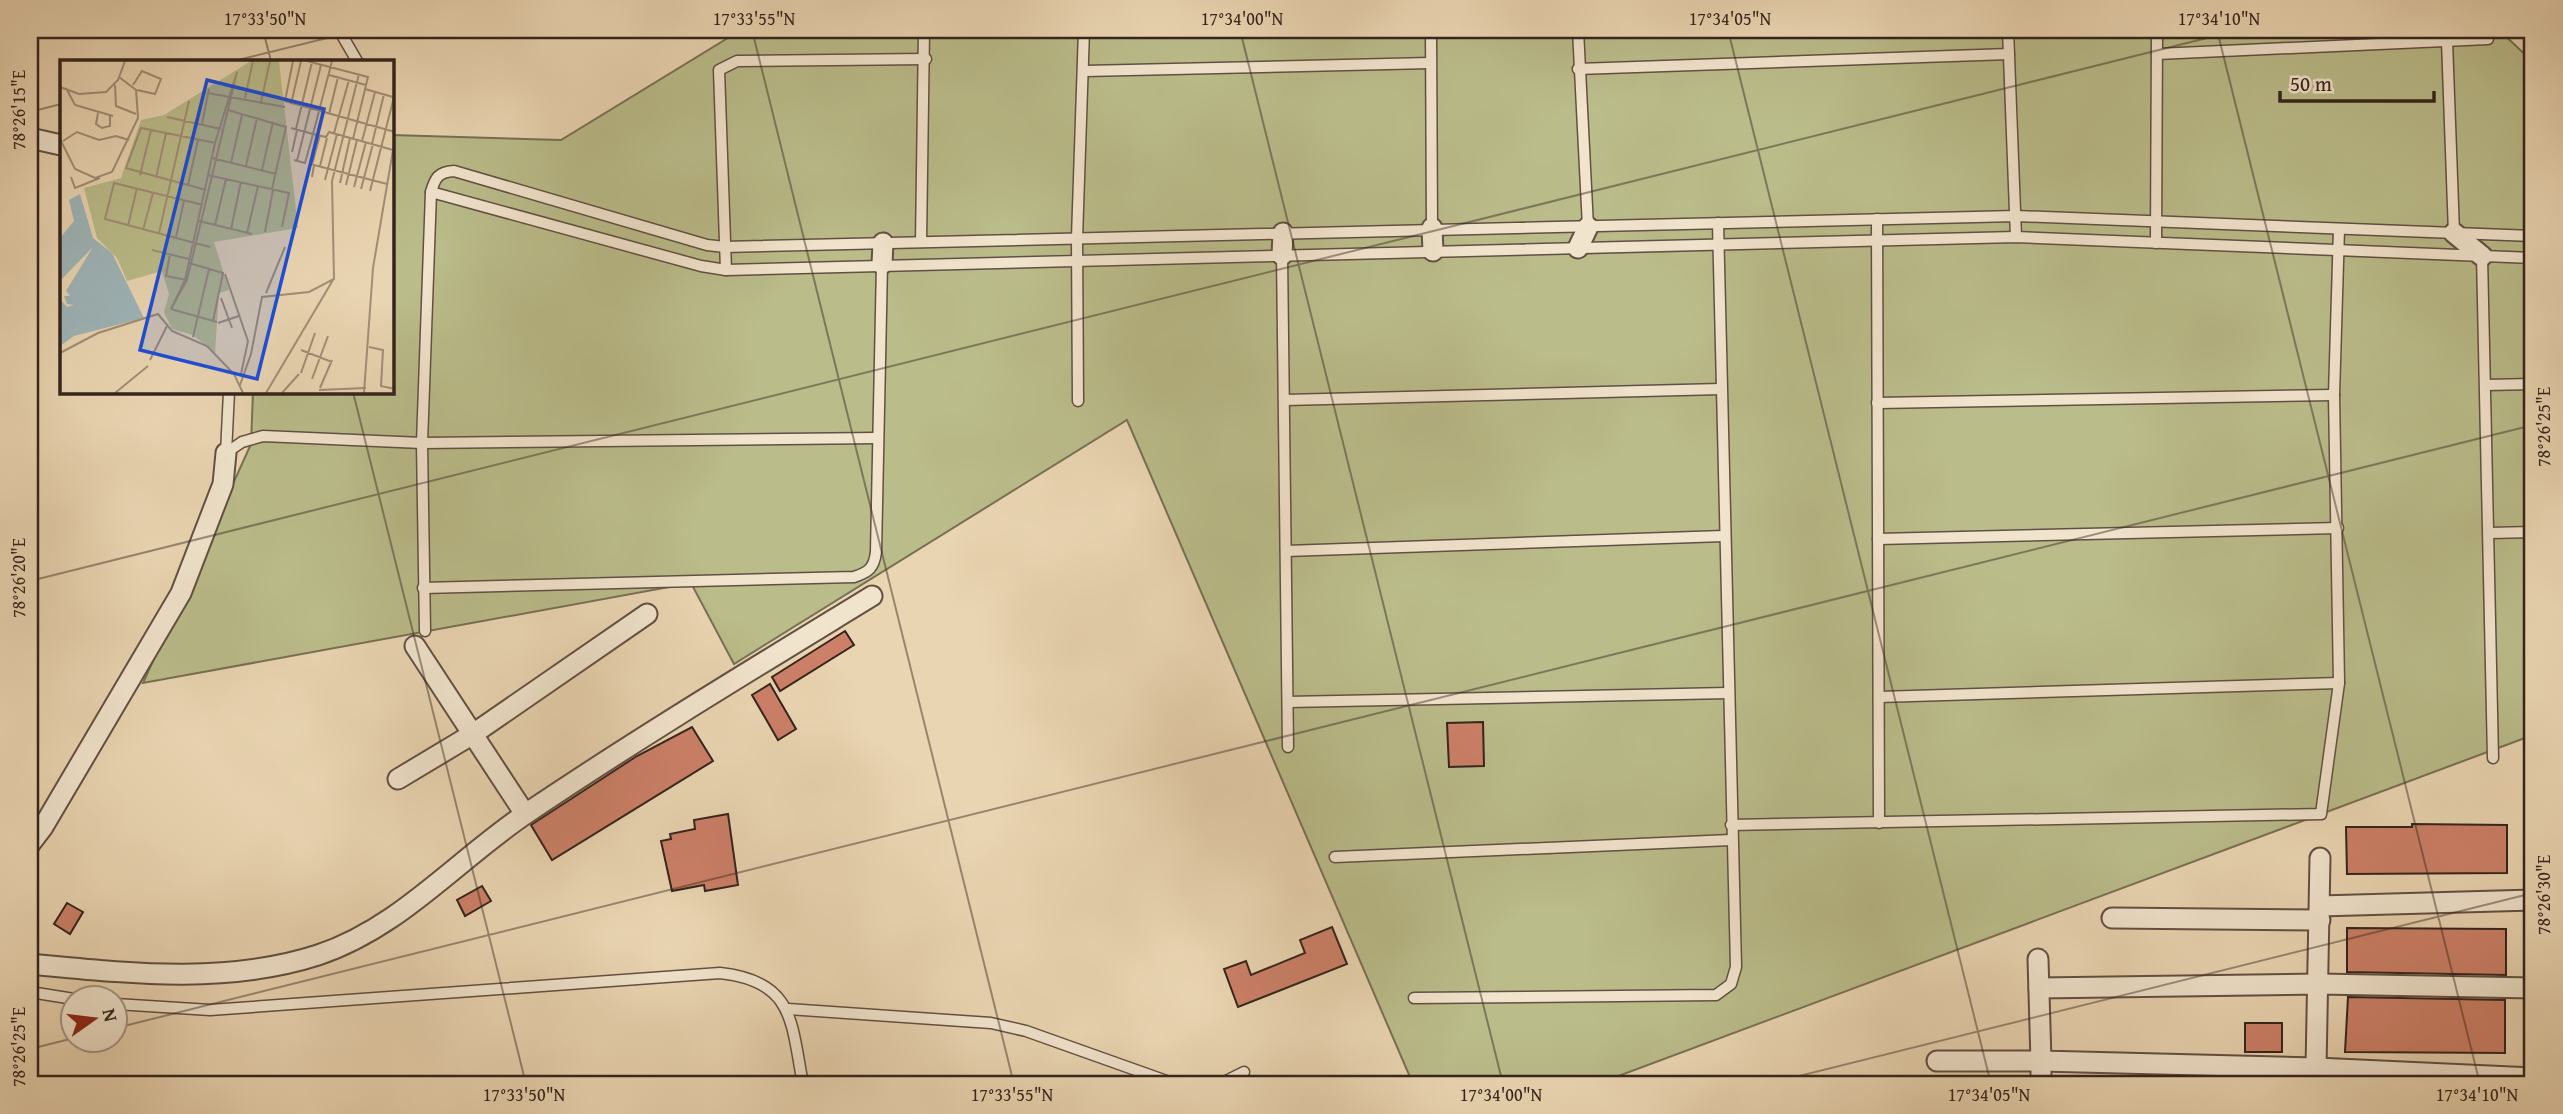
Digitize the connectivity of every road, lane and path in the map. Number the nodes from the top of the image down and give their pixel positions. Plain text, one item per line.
1 (340, 30) edge
2 (924, 30) edge
3 (1084, 30) edge
4 (1431, 30) edge
5 (1578, 30) edge
6 (2008, 30) edge
7 (2157, 30) edge
8 (2488, 39) dead end
9 (2447, 41) junction
10 (2009, 54) junction
11 (2157, 54) junction
12 (926, 59) junction
13 (356, 60) edge
14 (1430, 63) junction
15 (1578, 69) junction
16 (1085, 71) junction
17 (30, 138) edge
18 (60, 145) edge
19 (431, 192) junction
20 (2016, 216) junction
21 (1877, 219) junction
22 (2156, 221) junction
23 (1718, 223) junction
24 (1432, 228) junction
25 (1588, 228) junction
26 (2339, 229) junction
27 (1283, 233) junction
28 (2454, 233) junction
29 (2533, 236) edge
30 (2016, 237) junction
31 (1077, 238) junction
32 (1877, 240) junction
33 (920, 242) junction
34 (883, 243) junction
35 (2156, 243) junction
36 (1719, 244) junction
37 (725, 247) junction
38 (1578, 248) junction
39 (1433, 251) junction
40 (2338, 251) junction
41 (1282, 255) junction
42 (2482, 256) junction
43 (2533, 258) edge
44 (1077, 260) junction
45 (882, 264) junction
46 (726, 270) junction
47 (2533, 384) edge
48 (2486, 385) junction
49 (1721, 389) junction
50 (229, 394) edge
51 (2334, 396) junction
52 (1285, 400) junction
53 (1078, 401) dead end
54 (1877, 403) junction
55 (877, 438) junction
56 (422, 443) junction
57 (226, 453) junction
58 (2338, 528) junction
59 (2533, 532) edge
60 (2489, 533) junction
61 (1724, 536) junction
62 (1878, 539) junction
63 (1286, 551) junction
64 (423, 588) junction
65 (872, 596) dead end
66 (647, 614) dead end
67 (420, 639) joint
68 (2339, 683) junction
69 (1728, 692) junction
70 (1879, 697) junction
71 (1288, 702) junction
72 (473, 734) junction
73 (1288, 747) dead end
74 (2493, 758) dead end
75 (398, 779) dead end
76 (525, 814) junction
77 (1879, 823) junction
78 (1731, 825) junction
79 (1731, 840) junction
80 (30, 844) edge
81 (1335, 857) dead end
82 (2320, 858) dead end
83 (2533, 900) edge
84 (2320, 913) junction
85 (2112, 918) dead end
86 (2038, 959) dead end
87 (30, 964) edge
88 (2320, 984) junction
89 (2039, 988) junction
90 (2533, 988) edge
91 (30, 992) edge
92 (60, 997) edge
93 (1414, 998) dead end
94 (130, 1005) edge
95 (788, 1009) junction
96 (1937, 1061) dead end
97 (2041, 1061) junction
98 (1244, 1072) dead end
99 (2317, 1076) edge
100 (2533, 1078) edge
101 (803, 1084) edge
102 (1175, 1084) edge
103 (1220, 1084) edge
104 (2041, 1084) edge

1 - 13 lane
2 - 12 lane
3 - 16 lane
4 - 14 lane
5 - 15 lane
6 - 10 lane
7 - 11 lane
8 - 9 lane
9 - 11 lane
9 - 28 lane
10 - 15 lane
10 - 20 lane
11 - 22 lane
12 - 33 lane
12 - 37 lane
14 - 16 lane
14 - 24 lane
15 - 25 lane
16 - 31 lane
17 - 18 street
19 - 37 lane
19 - 46 lane
19 - 56 lane
20 - 21 lane
20 - 22 lane
20 - 30 lane
21 - 23 lane
21 - 32 lane
22 - 26 lane
22 - 35 lane
23 - 25 lane
23 - 36 lane
24 - 25 lane
24 - 27 lane
24 - 39 street
25 - 38 street
26 - 28 lane
26 - 40 lane
27 - 31 lane
27 - 41 street
28 - 29 lane
28 - 42 street
30 - 32 lane
30 - 35 lane
31 - 33 lane
31 - 44 lane
32 - 36 lane
32 - 54 lane
33 - 34 lane
34 - 37 lane
34 - 45 street
35 - 40 lane
36 - 38 lane
36 - 49 lane
37 - 46 lane
38 - 39 lane
39 - 41 lane
40 - 42 lane
40 - 51 lane
41 - 44 lane
41 - 52 lane
42 - 43 lane
42 - 48 lane
44 - 45 lane
44 - 53 lane
45 - 46 lane
45 - 55 lane
47 - 48 lane
48 - 60 lane
49 - 52 lane
49 - 61 lane
50 - 57 lane
51 - 54 lane
51 - 58 lane
52 - 63 lane
54 - 62 lane
55 - 56 lane
55 - 64 lane
56 - 57 lane
56 - 64 lane
57 - 80 street
58 - 62 lane
58 - 68 lane
59 - 60 lane
60 - 74 lane
61 - 63 lane
61 - 69 lane
62 - 70 lane
63 - 71 lane
64 - 67 lane
65 - 76 street
66 - 72 street
67 - 72 street
68 - 70 lane
68 - 77 lane
69 - 71 lane
69 - 78 lane
70 - 77 lane
71 - 73 lane
72 - 75 street
72 - 76 street
76 - 87 street
77 - 78 lane
78 - 79 lane
79 - 81 lane
79 - 93 lane
82 - 84 street
83 - 84 street
84 - 85 street
84 - 88 street
86 - 89 street
88 - 89 street
88 - 90 street
88 - 99 street
89 - 97 street
91 - 92 lane
94 - 95 lane
95 - 101 lane
95 - 102 lane
96 - 97 street
97 - 99 street
97 - 104 street
98 - 103 lane
99 - 100 street

